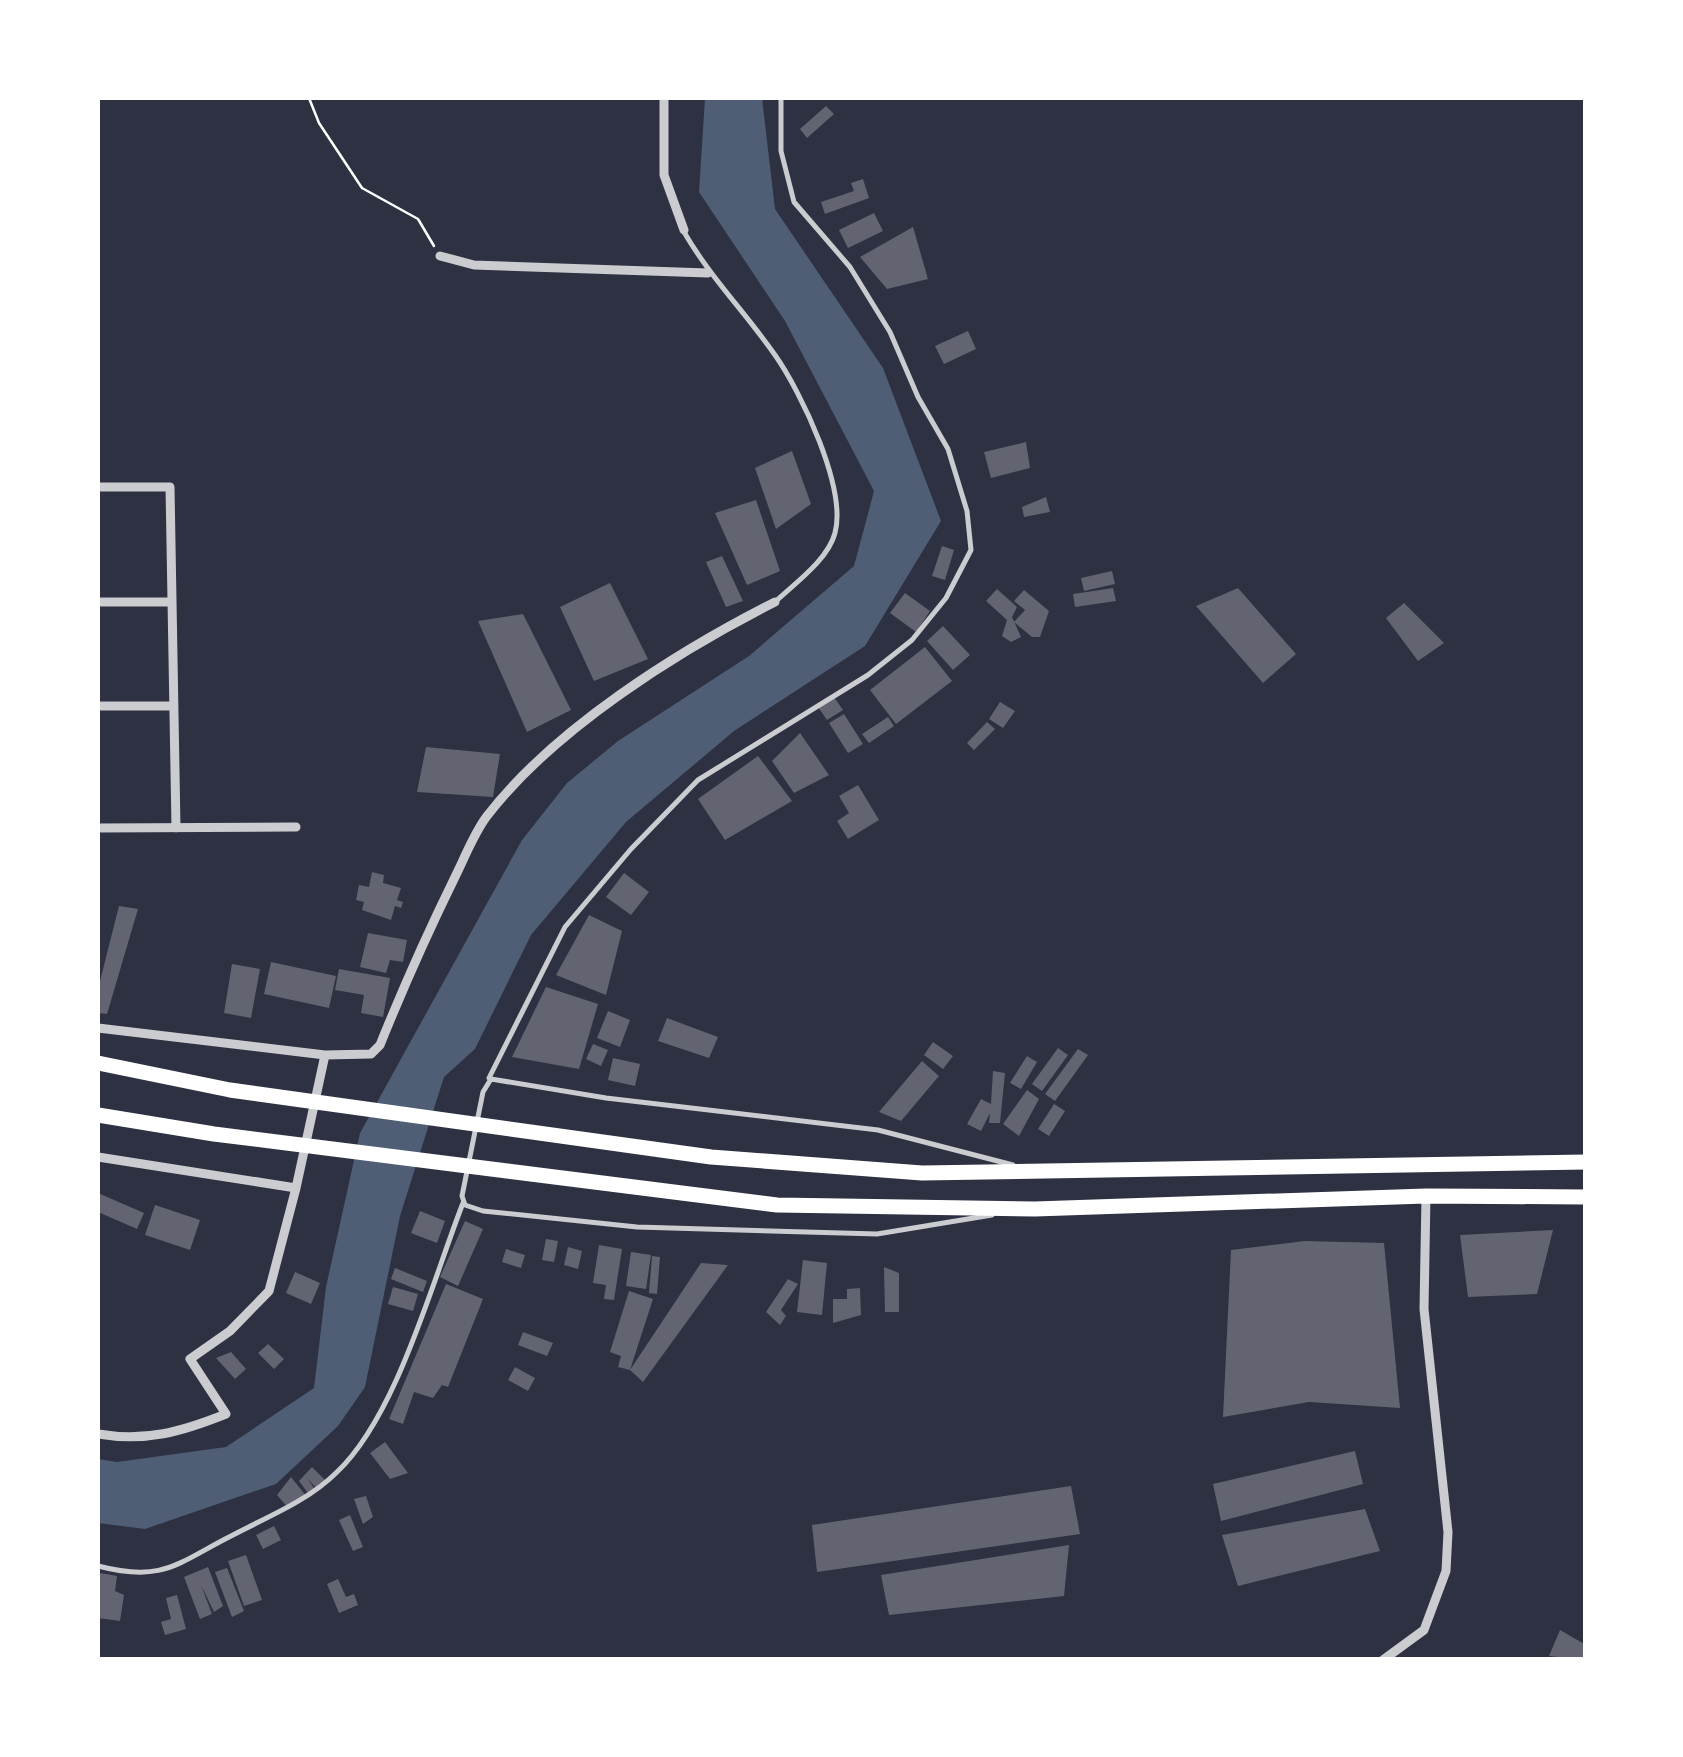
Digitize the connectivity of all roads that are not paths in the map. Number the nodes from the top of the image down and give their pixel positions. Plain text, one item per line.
1 (664, 98) edge
2 (781, 98) edge
3 (684, 230) joint
4 (440, 256) road end
5 (708, 273) junction
6 (98, 487) edge
7 (98, 602) edge
8 (172, 602) junction
9 (775, 602) joint
10 (98, 706) edge
11 (174, 706) junction
12 (98, 828) edge
13 (176, 828) junction
14 (296, 828) dead end
15 (98, 1028) edge
16 (325, 1055) junction
17 (98, 1063) edge
18 (488, 1080) junction
19 (98, 1115) edge
20 (98, 1158) edge
21 (1425, 1162) junction
22 (1586, 1162) edge
23 (1036, 1171) junction
24 (296, 1188) junction
25 (1426, 1196) junction
26 (1586, 1196) edge
27 (463, 1202) junction
28 (1035, 1209) junction
29 (98, 1434) edge
30 (98, 1566) edge
31 (1383, 1660) edge

1 - 3 street
2 - 18 lane
3 - 5 lane
4 - 5 street
5 - 9 lane
6 - 8 street
7 - 8 street
8 - 11 street
9 - 16 street
10 - 11 street
11 - 13 street
12 - 13 street
13 - 14 street
15 - 16 street
16 - 24 street
17 - 23 highway
18 - 23 lane
18 - 27 lane
19 - 28 highway
20 - 24 street
21 - 22 highway
21 - 23 highway
21 - 25 highway
24 - 29 street
25 - 26 highway
25 - 28 highway
25 - 31 street
27 - 28 lane
27 - 30 lane

